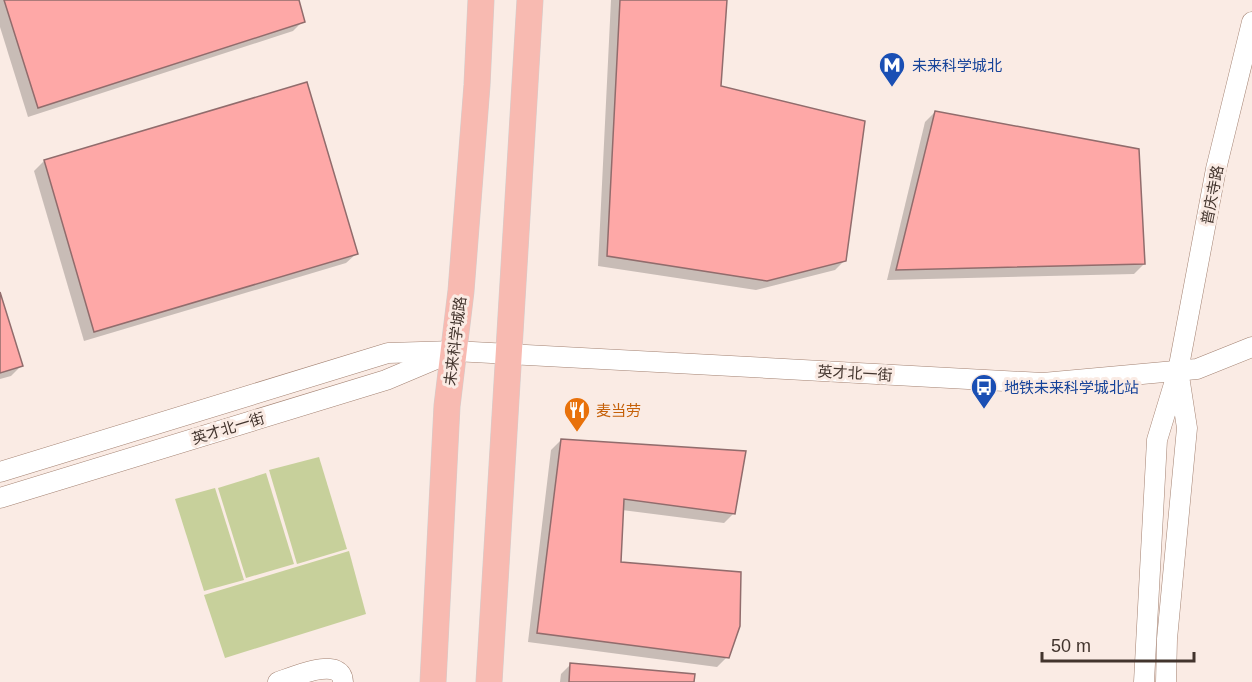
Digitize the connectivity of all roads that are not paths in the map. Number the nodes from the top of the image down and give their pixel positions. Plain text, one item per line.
1 (481, 0) edge
2 (530, 0) edge
3 (1252, 22) edge
4 (1252, 347) edge
5 (454, 351) junction
6 (507, 354) junction
7 (1178, 371) junction
8 (0, 472) edge
9 (0, 498) edge
10 (278, 682) edge
11 (343, 682) edge
12 (433, 682) edge
13 (489, 682) edge
14 (1144, 682) edge
15 (1166, 682) edge

1 - 5 main road, 未来科学城路
2 - 6 main road
3 - 7 street, 普庆寺路
4 - 7 street, 英才北一街
5 - 6 street, 英才北一街
5 - 8 street, 英才北一街
5 - 9 street, 英才北一街
5 - 12 main road, 未来科学城路
6 - 7 street, 英才北一街
6 - 13 main road
7 - 14 street, 普庆寺路
7 - 15 street, 普庆寺路
10 - 11 street

